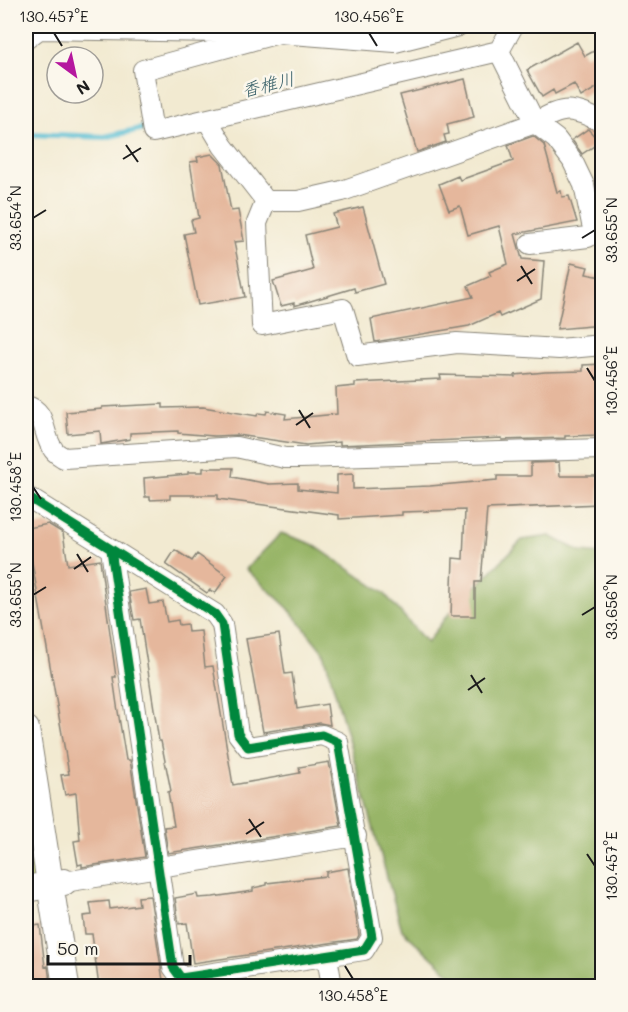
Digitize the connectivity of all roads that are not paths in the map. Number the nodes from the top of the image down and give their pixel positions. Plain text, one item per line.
1 (458, 26) edge
2 (513, 26) edge
3 (279, 33) junction
4 (26, 39) edge
5 (499, 51) junction
6 (208, 121) junction
7 (603, 122) edge
8 (535, 123) junction
9 (266, 201) junction
10 (601, 227) edge
11 (530, 244) dead end
12 (603, 345) edge
13 (26, 406) edge
14 (603, 449) edge
15 (26, 496) edge
16 (111, 550) junction
17 (26, 729) edge
18 (356, 836) junction
19 (158, 868) junction
20 (46, 886) edge
21 (327, 957) junction
22 (66, 987) edge
23 (332, 987) edge

1 - 3 street
2 - 5 street
3 - 4 street
3 - 6 street
5 - 6 street
5 - 8 street
6 - 9 street
7 - 8 street
8 - 9 street
8 - 10 street
9 - 12 street
10 - 11 street
13 - 14 street
15 - 16 street
16 - 18 street
16 - 19 street
17 - 20 street
18 - 19 street
18 - 21 street
19 - 20 street
19 - 21 street
20 - 22 street
21 - 23 street

